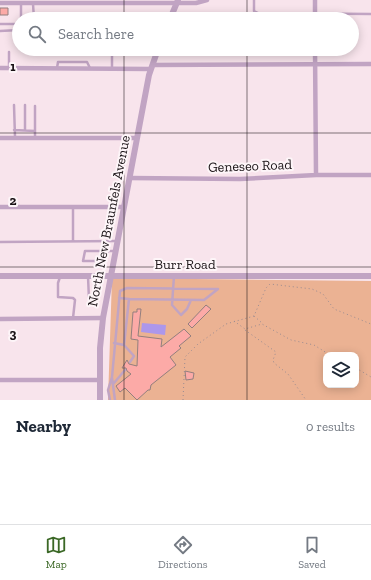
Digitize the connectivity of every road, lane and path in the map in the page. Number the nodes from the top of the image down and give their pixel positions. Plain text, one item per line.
1 (207, 0) edge
2 (254, 0) edge
3 (315, 0) edge
4 (10, 2) edge
5 (41, 2) edge
6 (65, 2) edge
7 (177, 2) edge
8 (0, 3) edge
9 (21, 3) junction
10 (34, 3) junction
11 (21, 12) edge
12 (34, 12) edge
13 (173, 12) edge
14 (256, 12) edge
15 (315, 12) edge
16 (359, 14) edge
17 (371, 14) edge
18 (0, 24) edge
19 (12, 24) edge
20 (0, 30) edge
21 (12, 30) edge
22 (9, 52) dead end
23 (112, 56) edge
24 (155, 56) edge
25 (316, 56) edge
26 (316, 64) junction
27 (371, 64) edge
28 (151, 67) junction
29 (0, 68) edge
30 (9, 68) junction
31 (112, 68) junction
32 (14, 105) dead end
33 (25, 105) dead end
34 (36, 106) dead end
35 (14, 130) junction
36 (25, 130) junction
37 (35, 131) junction
38 (0, 138) edge
39 (15, 138) junction
40 (35, 138) junction
41 (137, 138) junction
42 (316, 174) junction
43 (371, 175) edge
44 (129, 178) junction
45 (0, 207) edge
46 (73, 207) junction
47 (123, 207) junction
48 (73, 241) junction
49 (117, 241) junction
50 (0, 242) edge
51 (108, 251) junction
52 (115, 251) junction
53 (0, 276) edge
54 (60, 276) junction
55 (88, 276) junction
56 (110, 276) junction
57 (174, 276) junction
58 (371, 276) edge
59 (173, 289) junction
60 (119, 298) junction
61 (129, 299) junction
62 (88, 300) dead end
63 (172, 300) junction
64 (191, 300) junction
65 (254, 316) junction
66 (73, 318) junction
67 (103, 318) junction
68 (0, 319) edge
69 (234, 321) junction
70 (262, 324) junction
71 (371, 324) edge
72 (245, 329) junction
73 (114, 343) junction
74 (124, 345) junction
75 (325, 352) edge
76 (130, 362) dead end
77 (125, 370) dead end
78 (359, 370) edge
79 (112, 377) junction
80 (371, 377) edge
81 (0, 380) edge
82 (100, 380) junction
83 (113, 383) junction
84 (100, 400) edge
85 (110, 400) edge
86 (115, 400) edge
87 (183, 400) edge
88 (306, 400) edge

1 - 7 street
2 - 14 lane
3 - 15 street
4 - 8 street
4 - 9 street
5 - 6 street
5 - 10 street
6 - 7 street
7 - 13 street
9 - 10 street
9 - 11 lane
10 - 12 lane
16 - 17 lane
18 - 19 lane
20 - 21 lane
22 - 30 lane
23 - 31 lane
24 - 28 street, North New Braunfels Avenue
25 - 26 street
26 - 27 street
26 - 28 street
26 - 42 street
28 - 31 street
28 - 41 street, North New Braunfels Avenue
29 - 30 street
30 - 31 street
32 - 35 lane
33 - 36 lane
34 - 37 lane
35 - 36 lane
35 - 39 lane
36 - 37 lane
37 - 40 lane
38 - 39 street
39 - 40 street
40 - 41 street
41 - 44 street, North New Braunfels Avenue
42 - 43 street, Geneseo Road
42 - 44 street, Geneseo Road
44 - 47 street, North New Braunfels Avenue
45 - 46 street
46 - 47 street
46 - 48 lane
47 - 49 street, North New Braunfels Avenue
48 - 49 lane
48 - 50 lane
49 - 52 street, North New Braunfels Avenue
51 - 51 lane
51 - 52 lane
52 - 56 street, North New Braunfels Avenue
53 - 54 street, Burr Road
54 - 55 street, Burr Road
54 - 66 lane
55 - 56 street, Burr Road
55 - 62 lane
56 - 57 street, Burr Road
56 - 67 street, North New Braunfels Avenue
57 - 58 street, Burr Road
57 - 59 lane
59 - 60 lane
59 - 63 lane
59 - 64 lane
60 - 61 lane
60 - 73 lane
61 - 63 lane
61 - 74 lane
63 - 64 lane
63 - 64 lane
65 - 69 path
65 - 70 path
65 - 71 path
66 - 67 street
66 - 68 street
67 - 82 street, North New Braunfels Avenue
69 - 72 path
69 - 87 path
70 - 72 path
70 - 75 path
72 - 88 path
73 - 74 lane
73 - 79 lane
74 - 76 lane
77 - 83 lane
78 - 80 path
79 - 83 lane
79 - 85 lane
81 - 82 street
82 - 84 street, North New Braunfels Avenue
83 - 86 lane

